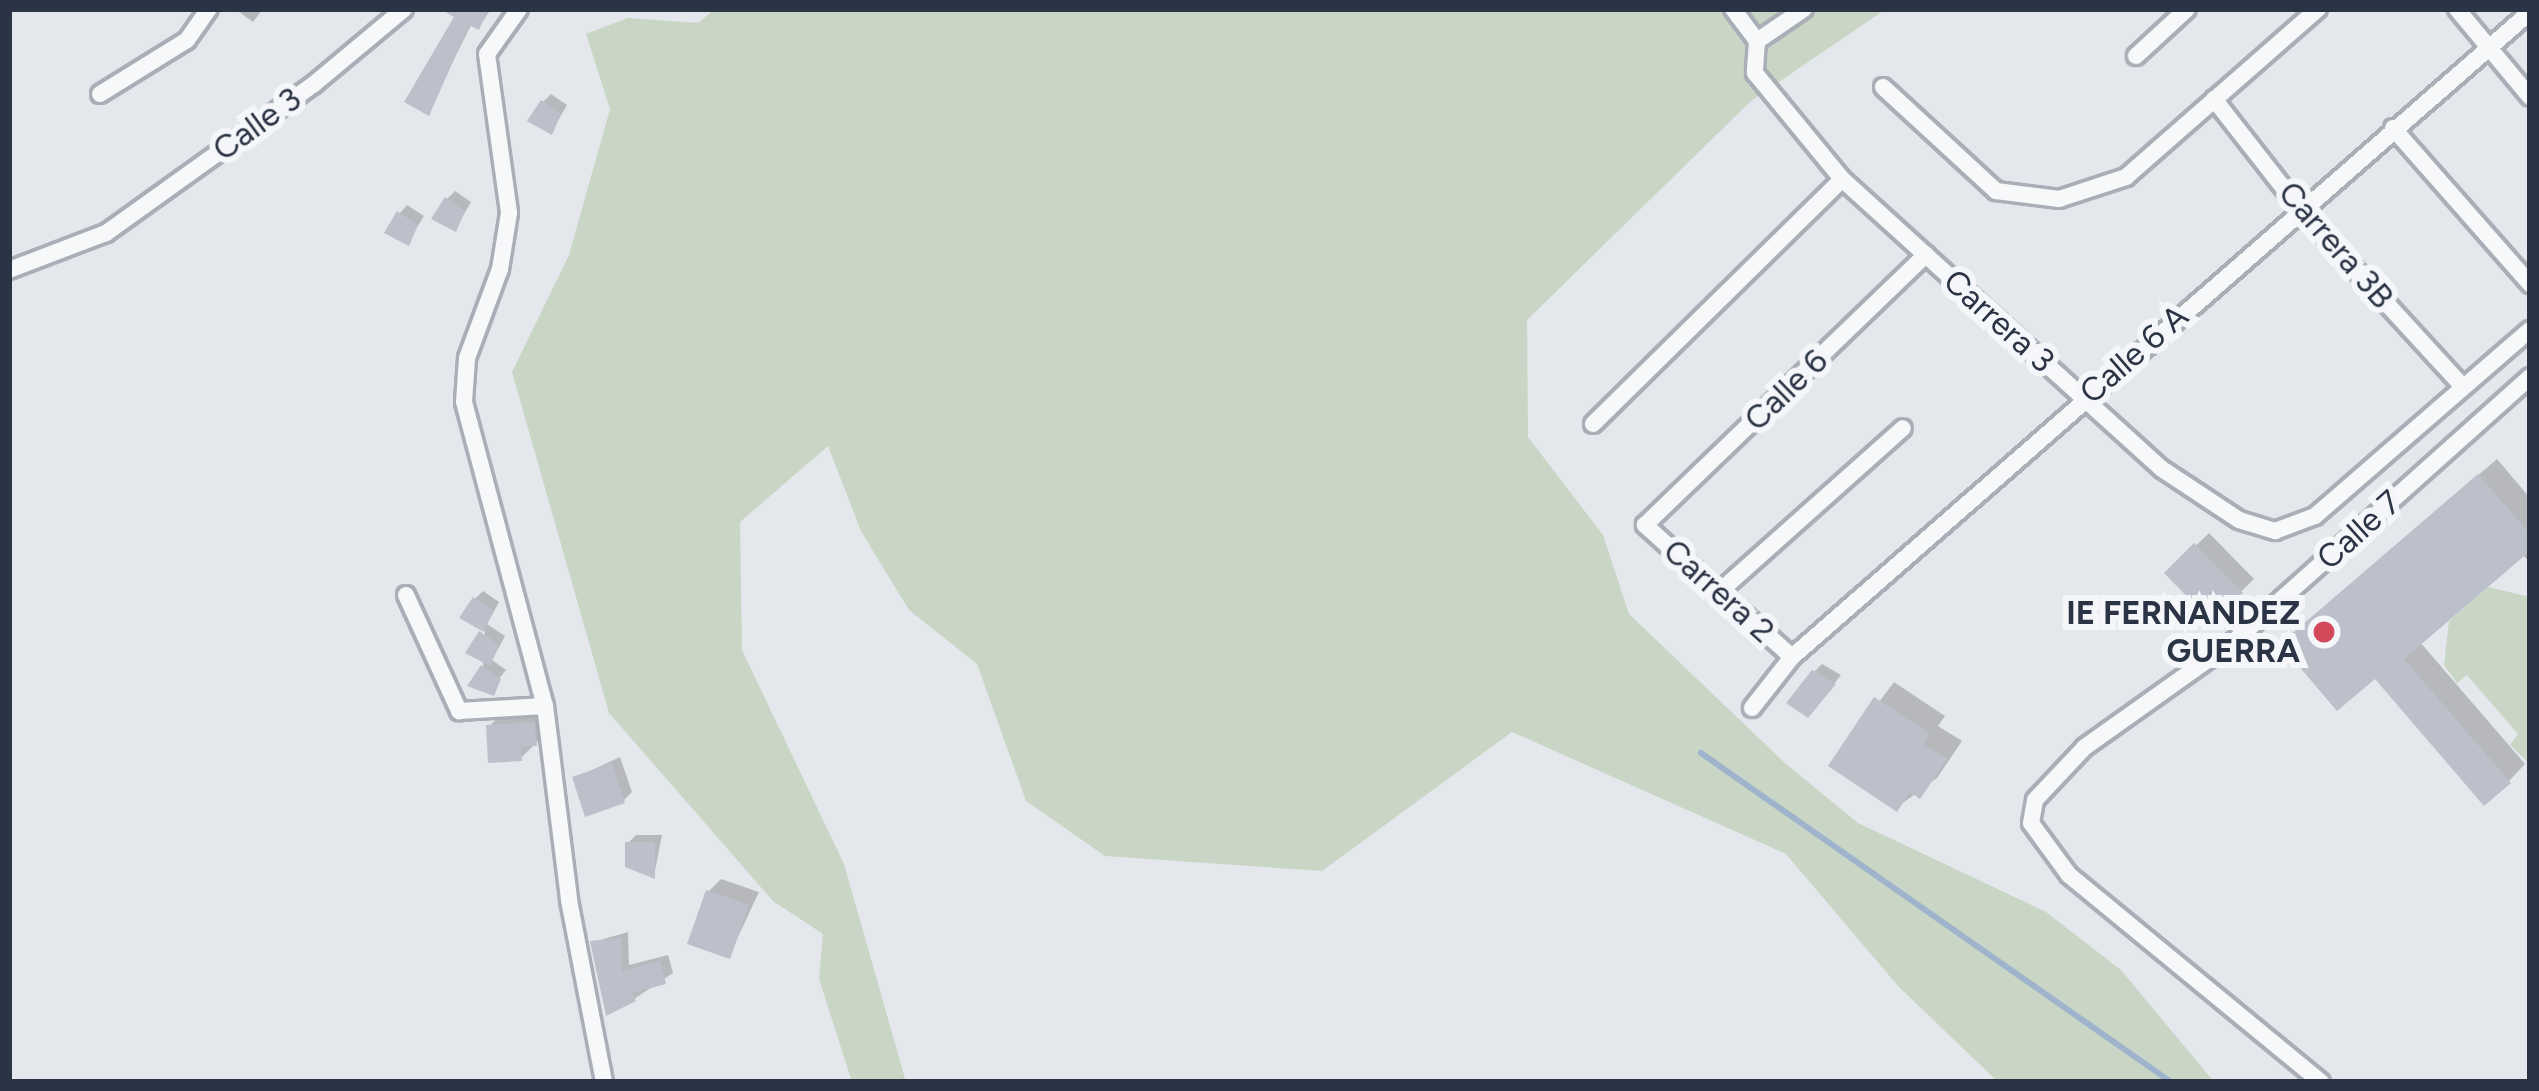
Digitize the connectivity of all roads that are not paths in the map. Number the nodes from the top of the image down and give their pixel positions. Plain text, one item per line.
1 (209, 9) edge
2 (404, 9) edge
3 (519, 9) edge
4 (1732, 9) edge
5 (1804, 9) edge
6 (2187, 9) edge
7 (2318, 9) edge
8 (2457, 9) edge
9 (2530, 12) edge
10 (1756, 40) junction
11 (2488, 46) junction
12 (2136, 56) dead end
13 (1883, 87) dead end
14 (100, 94) dead end
15 (2530, 97) edge
16 (2214, 99) junction
17 (2393, 128) junction
18 (1842, 179) junction
19 (2300, 209) junction
20 (1926, 255) junction
21 (9, 270) edge
22 (2530, 284) edge
23 (2530, 330) edge
24 (2530, 377) edge
25 (2462, 387) junction
26 (2084, 398) junction
27 (1593, 424) dead end
28 (1903, 428) dead end
29 (1645, 525) joint
30 (1719, 592) junction
31 (406, 595) dead end
32 (1792, 657) junction
33 (545, 706) junction
34 (1751, 708) dead end
35 (604, 1082) edge
36 (2321, 1082) edge

1 - 14 street
2 - 21 street, Calle 3
3 - 33 street
4 - 10 street
5 - 10 street
6 - 12 street
7 - 16 street
8 - 11 street
9 - 11 street, Calle 6 A
10 - 18 street, Carrera 3
11 - 15 street
11 - 17 street, Calle 6 A
13 - 16 street
16 - 19 street, Carrera 3B
17 - 19 street, Calle 6 A
17 - 22 street
18 - 20 street, Carrera 3
18 - 27 street
19 - 25 street, Carrera 3B
19 - 26 street, Calle 6 A
20 - 26 street, Carrera 3
20 - 29 street, Calle 6
23 - 25 street
24 - 36 street, Calle 7
25 - 26 street, Carrera 3
26 - 32 street, Calle 6 A
28 - 30 street
29 - 30 street, Carrera 2
30 - 32 street, Carrera 2
31 - 33 street
32 - 34 street, Calle 6 A
33 - 35 street

